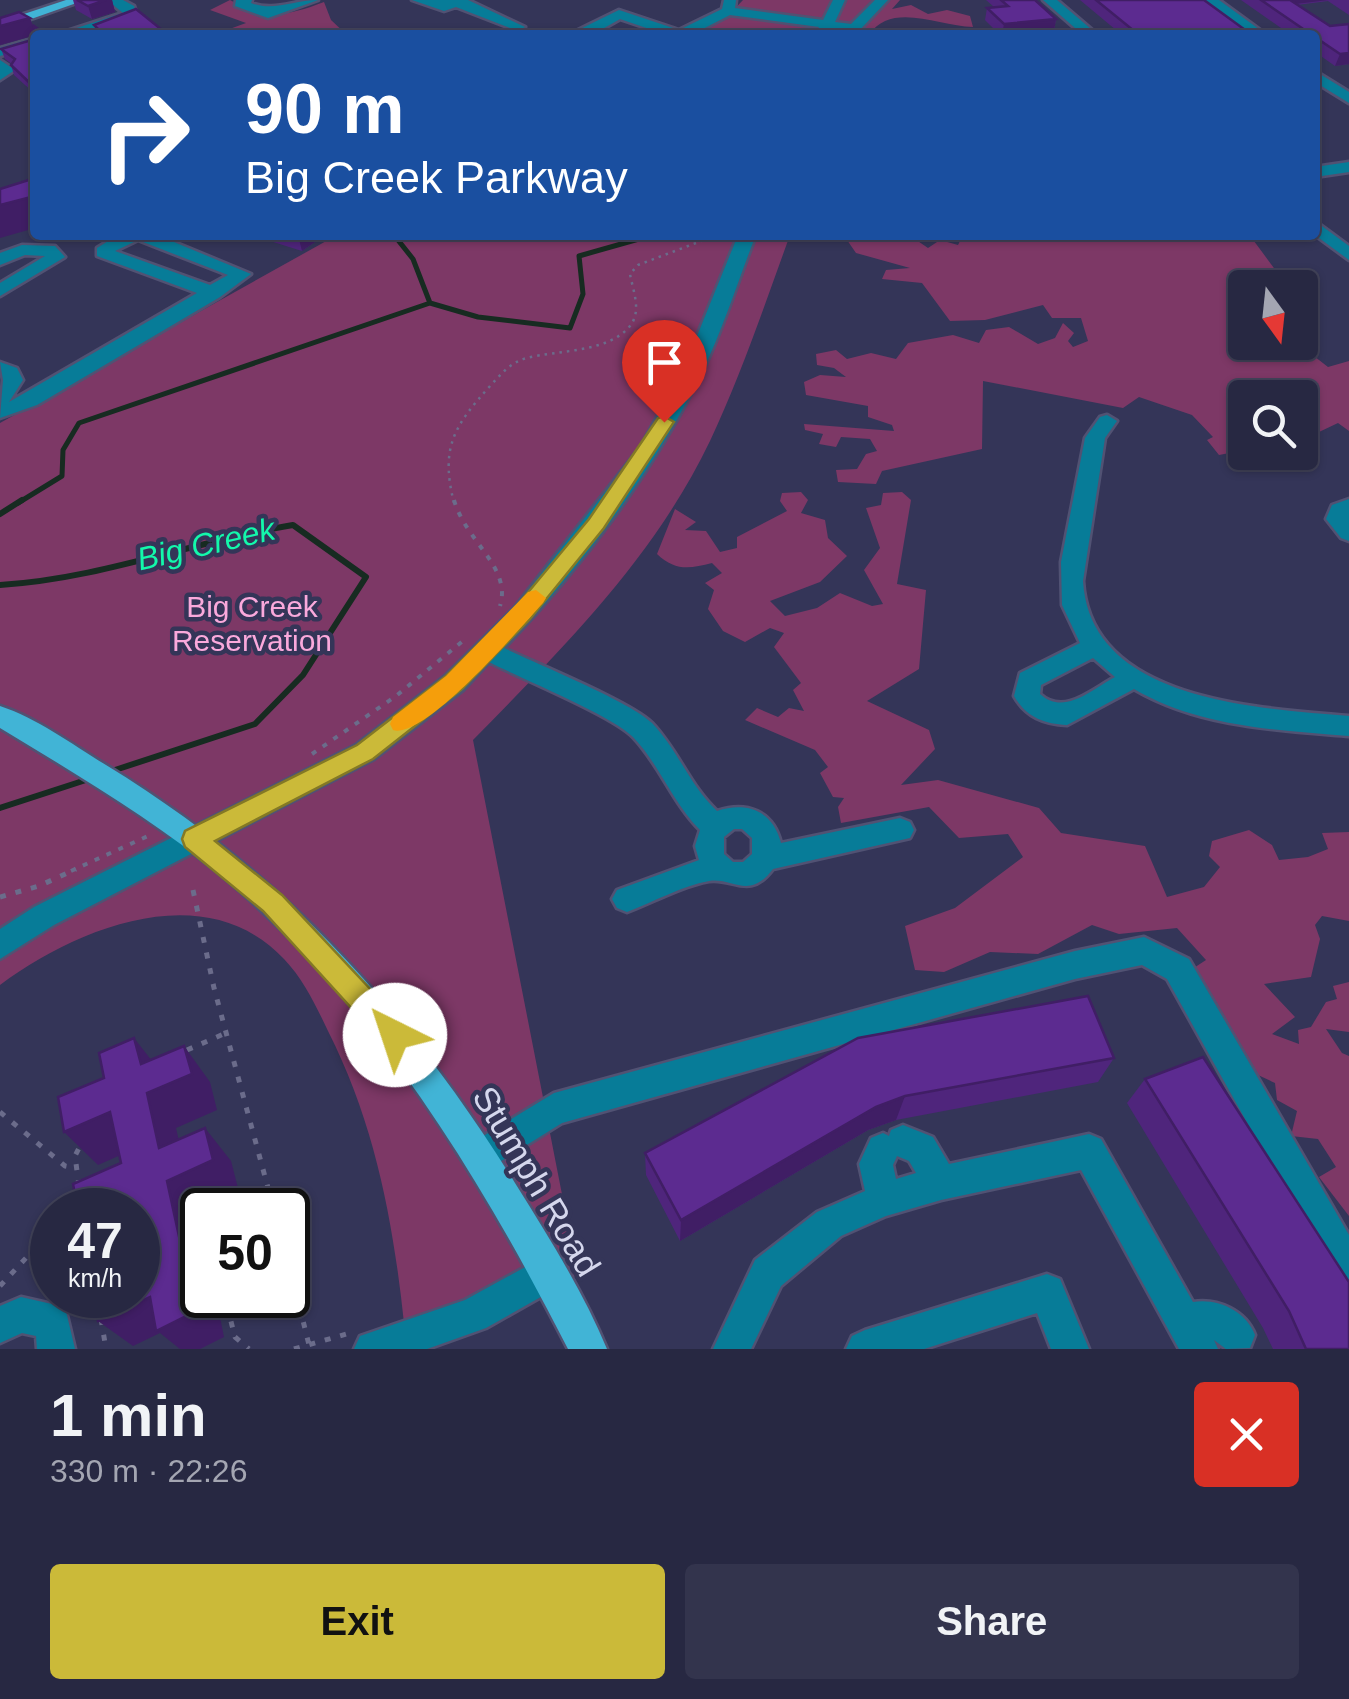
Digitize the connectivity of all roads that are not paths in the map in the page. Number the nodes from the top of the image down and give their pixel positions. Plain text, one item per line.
1 (77, 0) edge
2 (113, 0) edge
3 (246, 0) edge
4 (312, 0) edge
5 (418, 0) edge
6 (839, 0) edge
7 (882, 0) edge
8 (1050, 0) edge
9 (1211, 0) edge
10 (459, 1) edge
11 (729, 3) edge
12 (3, 22) edge
13 (518, 27) dead end
14 (62, 28) edge
15 (585, 30) edge
16 (666, 30) edge
17 (688, 30) edge
18 (823, 30) edge
19 (851, 30) edge
20 (1084, 30) edge
21 (1253, 30) edge
22 (30, 43) edge
23 (0, 52) edge
24 (0, 64) edge
25 (0, 76) edge
26 (1320, 78) edge
27 (1349, 99) edge
28 (1349, 167) edge
29 (1320, 171) edge
30 (1320, 230) edge
31 (120, 240) edge
32 (152, 240) edge
33 (745, 240) edge
34 (1349, 255) edge
35 (0, 260) edge
36 (0, 291) edge
37 (214, 293) junction
38 (0, 368) edge
39 (0, 400) edge
40 (0, 412) edge
41 (1106, 421) dead end
42 (1349, 506) edge
43 (1349, 533) edge
44 (480, 641) junction
45 (1095, 646) junction
46 (1134, 678) junction
47 (0, 716) edge
48 (1349, 726) edge
49 (714, 827) junction
50 (900, 830) dead end
51 (194, 839) junction
52 (766, 858) junction
53 (717, 866) junction
54 (627, 899) dead end
55 (0, 946) edge
56 (482, 1156) junction
57 (940, 1183) junction
58 (884, 1200) junction
59 (1349, 1269) edge
60 (549, 1272) junction
61 (0, 1325) edge
62 (1193, 1335) edge
63 (1237, 1335) dead end
64 (56, 1349) edge
65 (373, 1349) edge
66 (588, 1349) edge
67 (732, 1349) edge
68 (865, 1349) edge
69 (1070, 1349) edge

1 - 14 main road
2 - 14 street
3 - 4 street
5 - 10 street
6 - 18 street
7 - 19 street
8 - 20 street
9 - 21 street
10 - 13 street
11 - 17 street
11 - 18 street
12 - 14 main road
15 - 16 street
22 - 23 street
24 - 25 street
26 - 27 street
28 - 29 street
30 - 34 street
31 - 37 street
32 - 37 street
33 - 44 street
35 - 36 street
37 - 40 street
38 - 39 street
41 - 45 street
42 - 43 street
44 - 49 street
44 - 51 street
45 - 46 street
45 - 46 street
46 - 48 street
47 - 51 main road, Stumph Road
49 - 52 street
49 - 53 street
50 - 52 street
51 - 55 street
51 - 56 main road, Stumph Road
52 - 53 street
53 - 54 street
56 - 59 street
56 - 60 main road, Stumph Road
57 - 58 street
57 - 58 street
57 - 62 street
58 - 67 street
60 - 65 street
60 - 66 main road, Stumph Road
61 - 64 street
62 - 63 street
68 - 69 street

